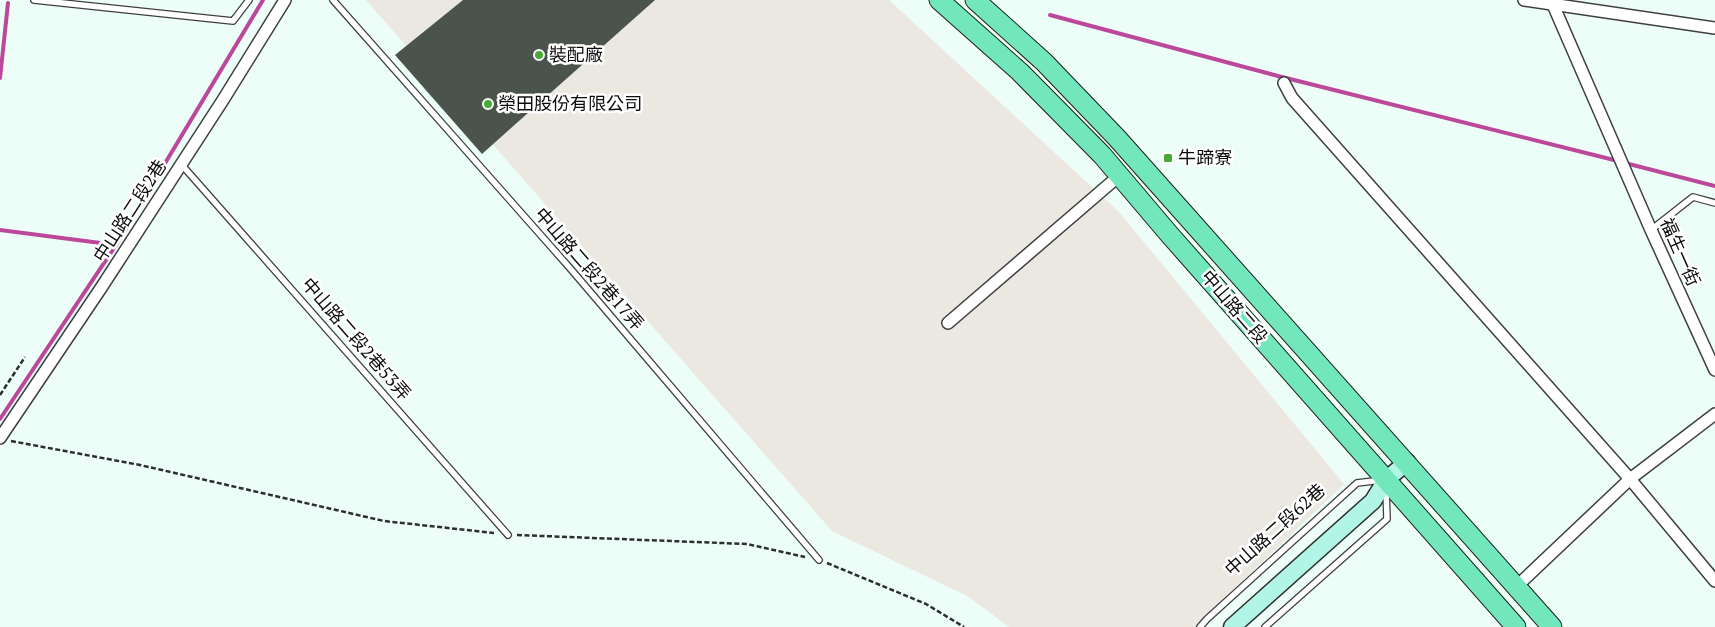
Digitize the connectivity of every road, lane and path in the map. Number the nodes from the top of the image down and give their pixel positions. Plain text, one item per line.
1 (34, 0) edge
2 (249, 0) edge
3 (285, 0) edge
4 (333, 0) edge
5 (938, 0) edge
6 (975, 0) edge
7 (1524, 0) edge
8 (1552, 2) edge
9 (1715, 28) edge
10 (1284, 83) dead end
11 (181, 164) junction
12 (1120, 175) junction
13 (1715, 203) edge
14 (1651, 230) junction
15 (948, 323) dead end
16 (25, 357) dead end
17 (1715, 370) edge
18 (0, 395) edge
19 (1715, 414) edge
20 (0, 438) edge
21 (1406, 462) junction
22 (1386, 480) junction
23 (1630, 480) junction
24 (508, 535) dead end
25 (819, 560) dead end
26 (1715, 581) edge
27 (1516, 586) junction
28 (1200, 627) edge
29 (1232, 627) edge
30 (1265, 627) edge
31 (1516, 627) edge
32 (1552, 627) edge

1 - 2 lane
3 - 11 street, 中山路二段2巷
4 - 25 lane, 中山路二段2巷17弄
5 - 12 main road, 中山路二段
6 - 21 main road, 中山路二段
7 - 8 street
8 - 9 street
8 - 14 street, 福生一街
10 - 23 street
11 - 20 street, 中山路二段2巷
11 - 24 lane, 中山路二段2巷53弄
12 - 15 street
12 - 22 main road, 中山路二段
13 - 14 lane
14 - 17 street, 福生一街
16 - 18 path
19 - 23 street
21 - 22 street
21 - 27 main road, 中山路二段
22 - 28 lane, 中山路二段62巷
22 - 29 street
22 - 30 lane
22 - 31 main road, 中山路二段
23 - 26 street
23 - 27 street
27 - 32 main road, 中山路二段

